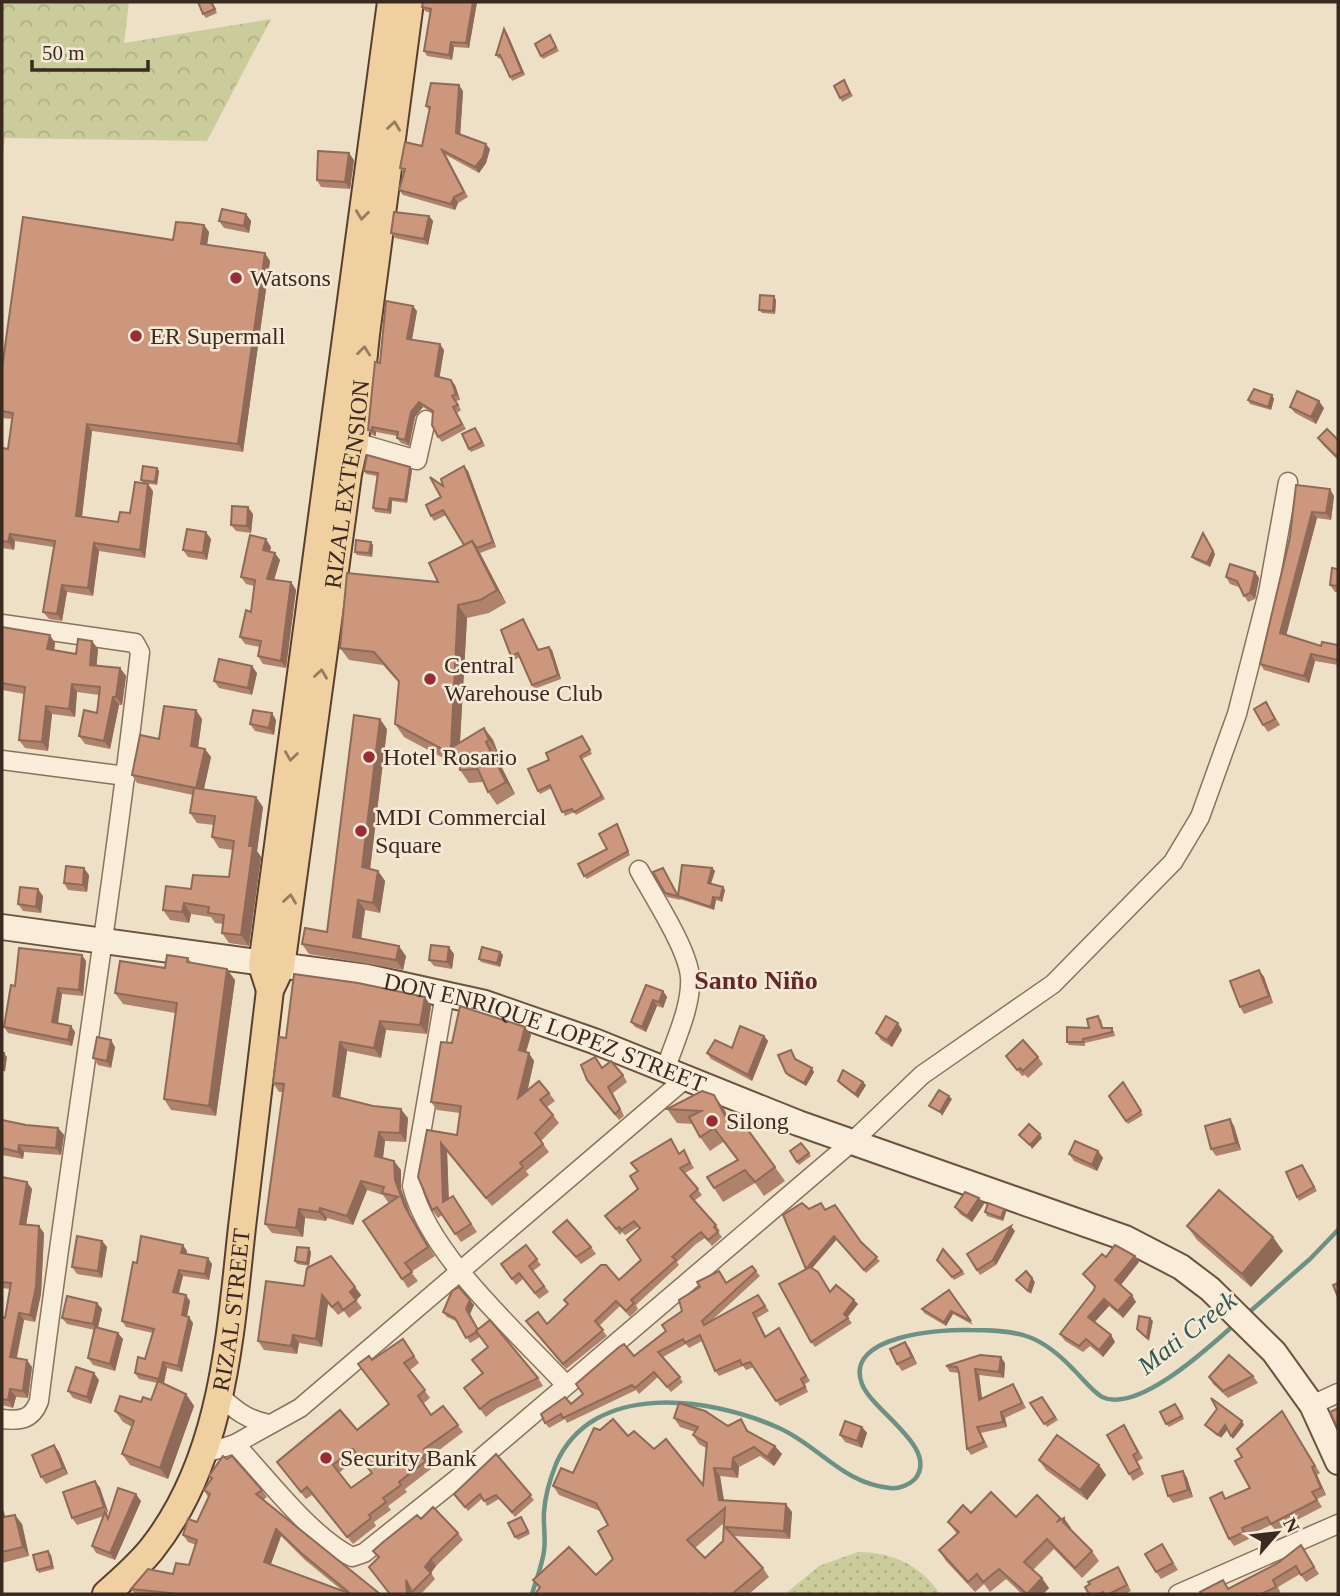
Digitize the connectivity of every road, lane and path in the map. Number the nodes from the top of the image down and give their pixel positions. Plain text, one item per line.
1 (391, 2) edge
2 (410, 2) edge
3 (426, 420) dead end
4 (355, 442) junction
5 (1288, 482) dead end
6 (2, 624) edge
7 (2, 760) edge
8 (126, 776) junction
9 (639, 870) dead end
10 (2, 927) edge
11 (100, 941) junction
12 (271, 974) junction
13 (444, 994) junction
14 (675, 1075) junction
15 (853, 1141) junction
16 (461, 1272) junction
17 (565, 1384) junction
18 (1338, 1393) edge
19 (219, 1395) junction
20 (1312, 1405) junction
21 (2, 1419) edge
22 (269, 1423) junction
23 (236, 1444) junction
24 (202, 1454) junction
25 (1338, 1462) edge
26 (1338, 1524) edge
27 (106, 1594) edge
28 (1178, 1594) edge

1 -> 12 main road, RIZAL EXTENSION
4 -> 2 main road, RIZAL EXTENSION
3 - 4 street
12 -> 4 main road, RIZAL EXTENSION
5 - 15 street
6 - 8 street
7 - 8 street
8 - 11 street
9 - 14 street
10 - 11 street, DON ENRIQUE LOPEZ STREET
11 - 12 street, DON ENRIQUE LOPEZ STREET
11 - 21 street
12 - 13 street, DON ENRIQUE LOPEZ STREET
12 - 19 main road, RIZAL STREET
13 - 14 street, DON ENRIQUE LOPEZ STREET
13 - 16 street
14 - 15 street, DON ENRIQUE LOPEZ STREET
14 - 16 street
15 - 17 street
15 - 20 street, DON ENRIQUE LOPEZ STREET
16 - 17 street
16 - 22 street
17 - 23 street
18 - 20 street
19 - 22 street
19 - 24 main road, RIZAL STREET
20 - 25 street, DON ENRIQUE LOPEZ STREET
22 - 23 street
23 - 24 street
24 - 27 main road, RIZAL STREET
26 - 28 street

